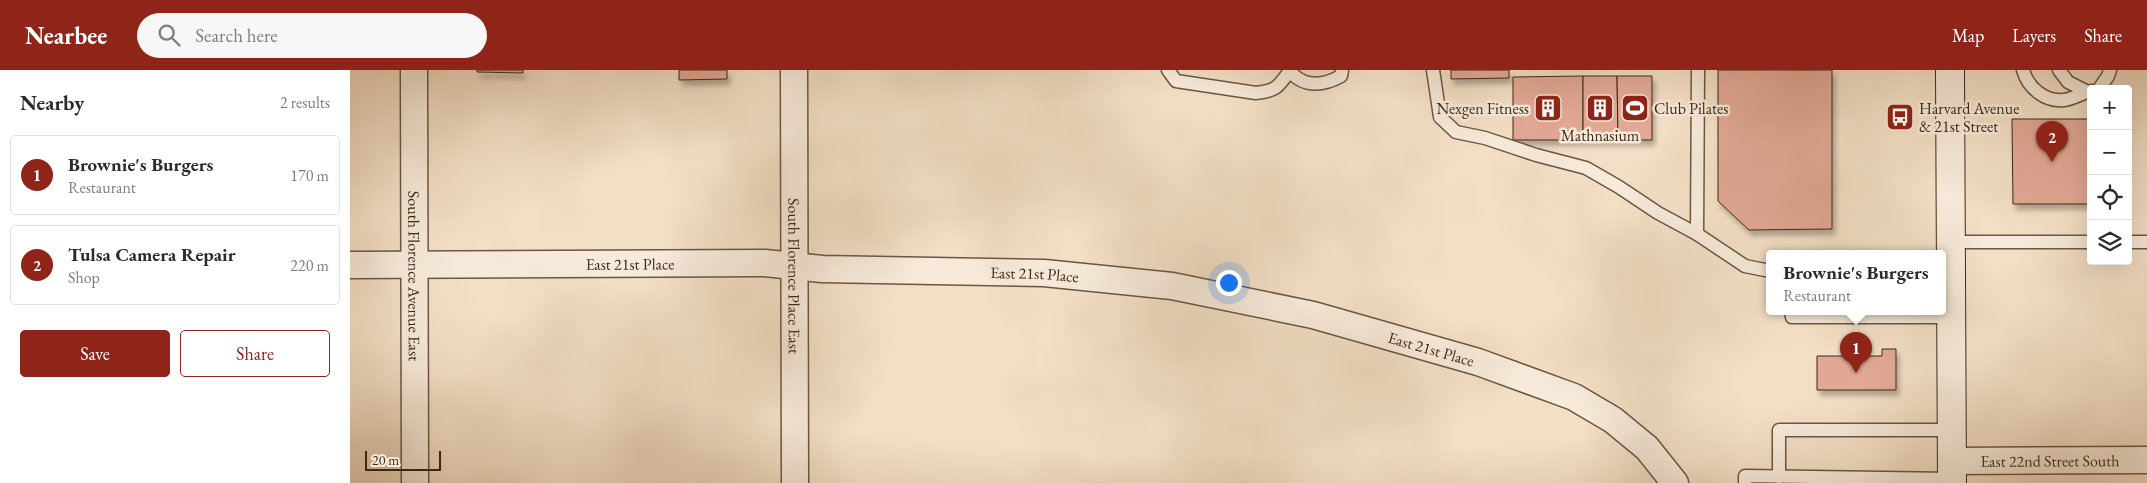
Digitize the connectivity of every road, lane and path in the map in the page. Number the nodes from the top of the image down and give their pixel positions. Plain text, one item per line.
1 (414, 70) edge
2 (794, 70) edge
3 (1168, 70) edge
4 (1342, 70) edge
5 (1433, 70) edge
6 (1698, 70) edge
7 (1950, 70) edge
8 (2023, 70) edge
9 (2058, 70) edge
10 (2110, 70) edge
11 (1289, 71) edge
12 (2098, 85) edge
13 (2087, 88) edge
14 (2087, 92) edge
15 (1697, 234) junction
16 (2087, 242) edge
17 (2132, 242) edge
18 (2147, 242) edge
19 (1949, 252) edge
20 (350, 265) edge
21 (414, 265) junction
22 (796, 266) junction
23 (1766, 270) edge
24 (1846, 315) edge
25 (1953, 317) junction
26 (1952, 430) junction
27 (2147, 460) edge
28 (1952, 474) edge
29 (1779, 477) junction
30 (1673, 481) edge
31 (415, 483) edge
32 (795, 483) edge
33 (1745, 483) edge

1 - 21 street, South Florence Avenue East
2 - 22 street, South Florence Place East
3 - 11 lane
4 - 11 lane
5 - 15 lane
6 - 15 lane
7 - 19 main road
8 - 14 lane
9 - 13 lane
10 - 12 lane
15 - 23 lane
16 - 19 lane
17 - 18 lane
19 - 25 main road
20 - 21 street, East 21st Place
21 - 22 street, East 21st Place
21 - 31 street, South Florence Avenue East
22 - 30 street, East 21st Place
22 - 32 street, South Florence Place East
24 - 25 lane
25 - 26 main road
26 - 28 main road
26 - 29 lane
27 - 28 street, East 22nd Street South
28 - 29 lane
29 - 33 lane

